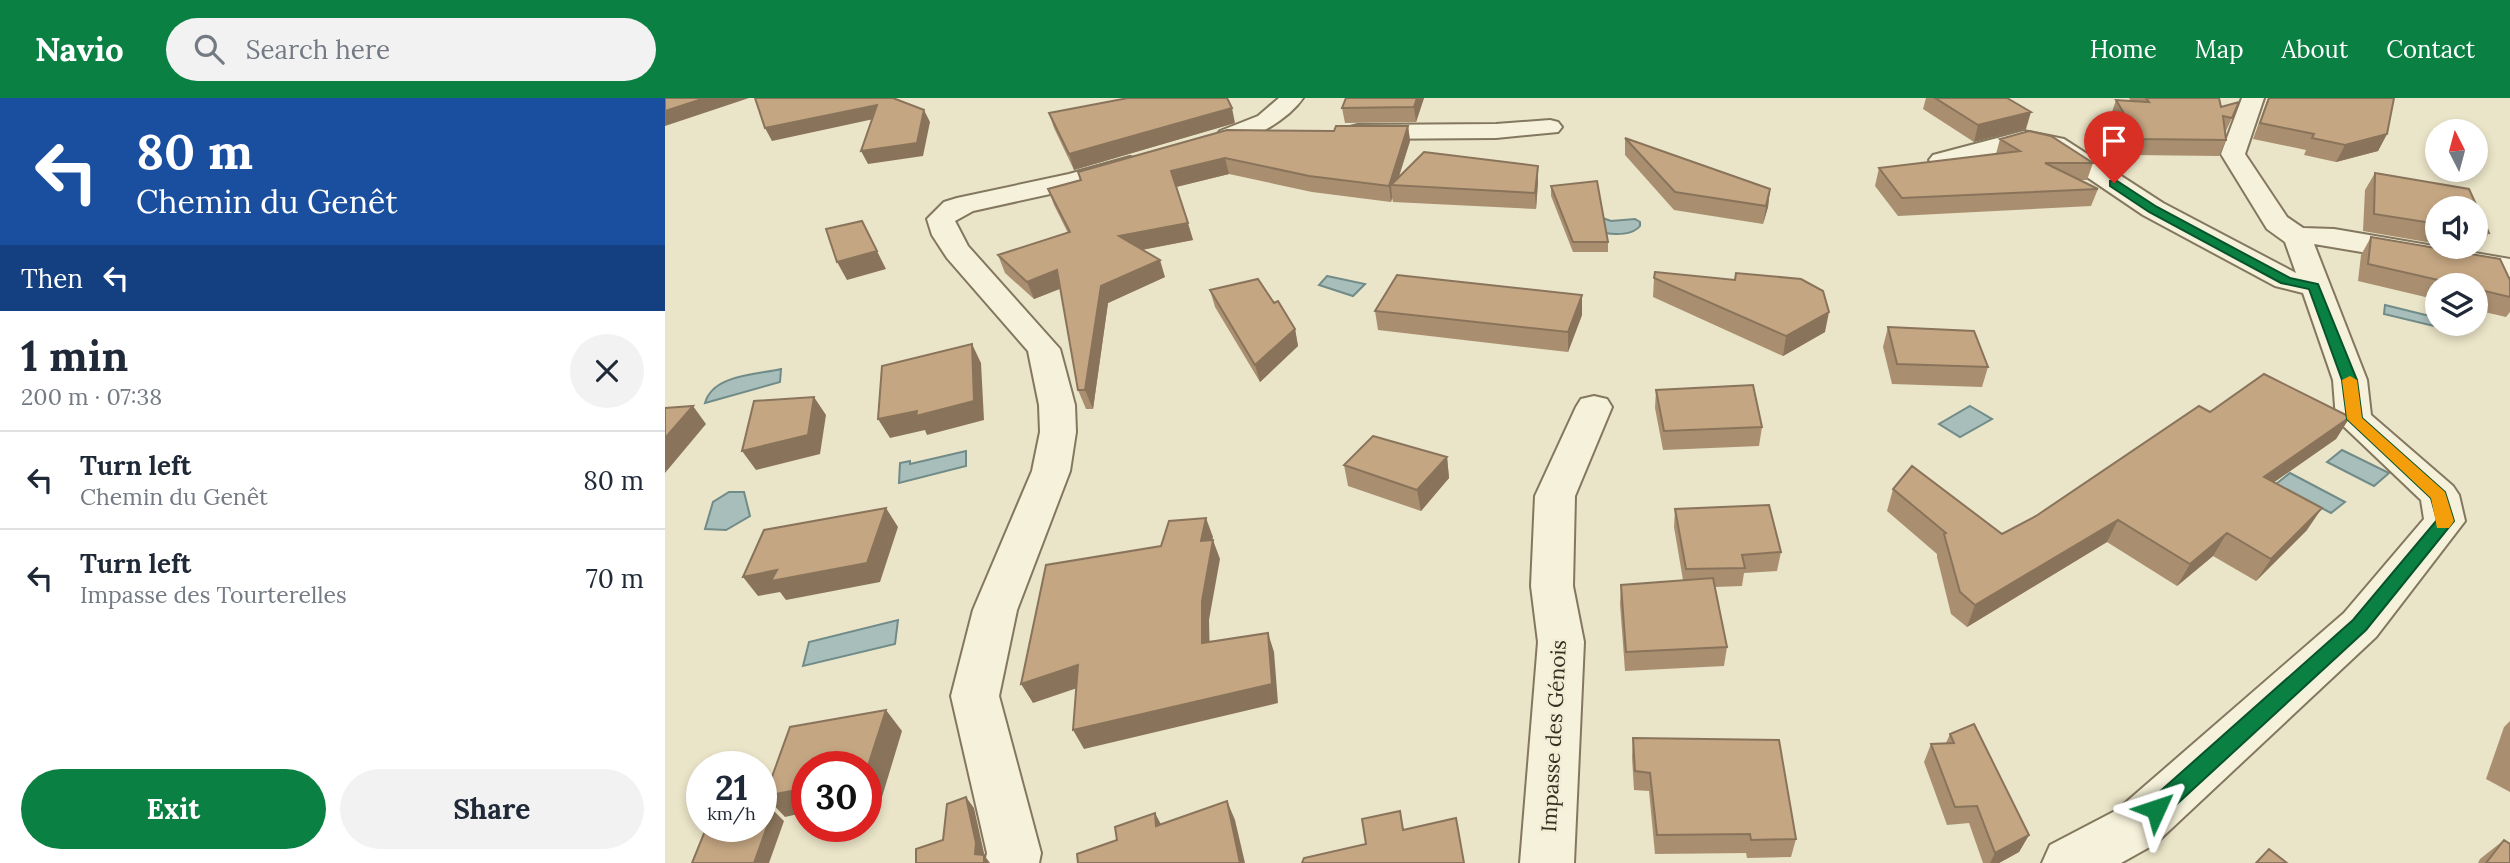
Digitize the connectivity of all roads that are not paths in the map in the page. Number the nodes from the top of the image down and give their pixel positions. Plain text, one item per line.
1 (1292, 98) edge
2 (2253, 98) edge
3 (1549, 127) dead end
4 (1331, 132) edge
5 (1293, 133) edge
6 (1228, 136) junction
7 (1193, 146) edge
8 (1159, 157) edge
9 (1942, 160) edge
10 (2298, 238) junction
11 (2510, 268) edge
12 (2314, 286) junction
13 (1594, 407) dead end
14 (1012, 863) edge
15 (1548, 863) edge
16 (2069, 863) edge

1 - 6 street
2 - 10 street
3 - 4 street
5 - 6 street
6 - 7 street
8 - 14 street
9 - 12 street
10 - 11 street
10 - 12 street
12 - 16 street
13 - 15 street, Impasse des Génois

